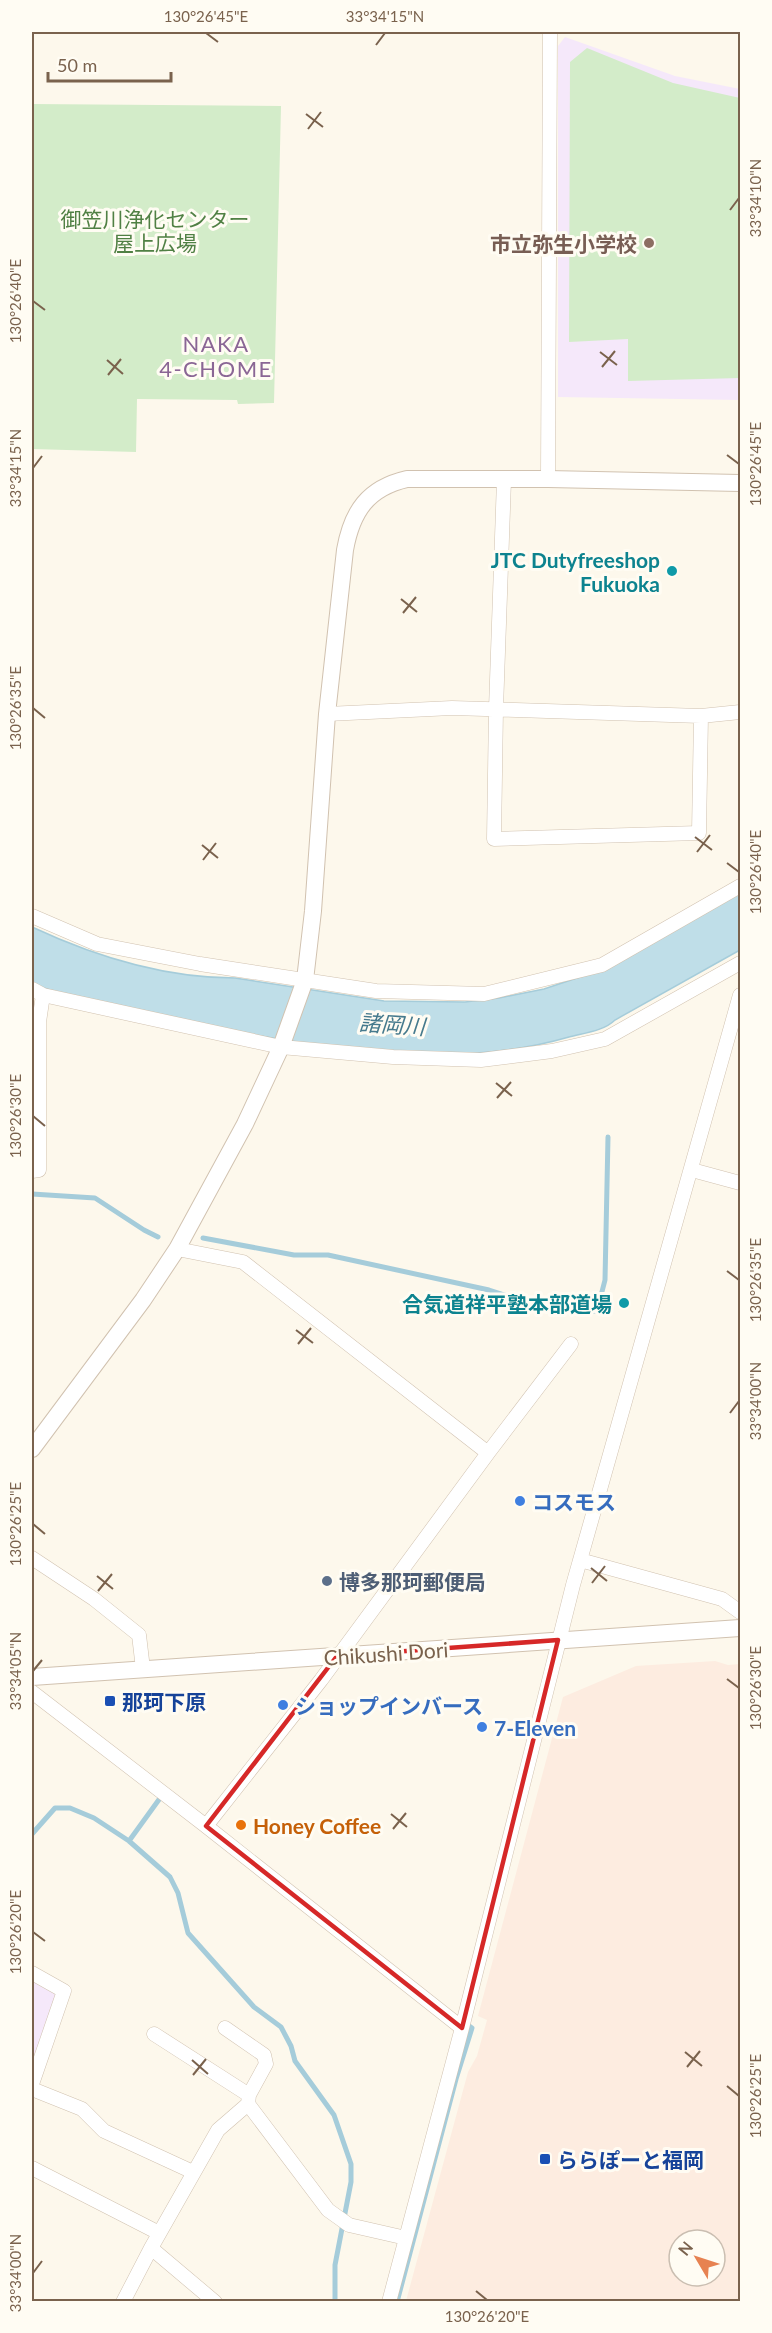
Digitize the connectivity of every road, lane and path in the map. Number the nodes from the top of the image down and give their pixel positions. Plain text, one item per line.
1 (550, 32) edge
2 (548, 479) junction
3 (504, 480) junction
4 (741, 483) edge
5 (496, 710) junction
6 (741, 712) edge
7 (327, 714) junction
8 (701, 716) junction
9 (741, 886) edge
10 (32, 916) edge
11 (741, 963) edge
12 (305, 980) junction
13 (37, 992) edge
14 (741, 995) edge
15 (281, 1047) junction
16 (692, 1170) junction
17 (32, 1171) edge
18 (741, 1183) edge
19 (177, 1249) junction
20 (571, 1344) dead end
21 (32, 1449) edge
22 (489, 1453) junction
23 (32, 1558) edge
24 (580, 1560) junction
25 (741, 1612) edge
26 (741, 1628) edge
27 (558, 1640) junction
28 (338, 1656) junction
29 (142, 1669) junction
30 (32, 1677) edge
31 (32, 1692) edge
32 (206, 1826) junction
33 (32, 1973) edge
34 (225, 2028) dead end
35 (462, 2028) junction
36 (154, 2034) dead end
37 (32, 2084) edge
38 (32, 2089) edge
39 (248, 2100) junction
40 (32, 2168) edge
41 (193, 2172) junction
42 (159, 2233) junction
43 (406, 2238) junction
44 (151, 2248) junction
45 (123, 2301) edge
46 (215, 2301) edge
47 (389, 2301) edge

1 - 2 street
2 - 3 street
2 - 4 street
3 - 5 street
3 - 7 street
5 - 7 street
5 - 8 street
5 - 8 street
6 - 8 street
7 - 12 street
9 - 12 street
10 - 12 street
11 - 15 street
12 - 15 street
13 - 15 street
13 - 17 street
14 - 16 street
15 - 19 street
16 - 18 street
16 - 24 street
19 - 21 street
19 - 22 street
20 - 22 street
22 - 28 street
23 - 29 street
24 - 25 street
24 - 27 street
26 - 27 street, Chikushi Dori
27 - 28 street, Chikushi Dori
27 - 35 street
28 - 29 street, Chikushi Dori
28 - 32 street
29 - 30 street, Chikushi Dori
31 - 32 street
32 - 35 street
33 - 37 street
34 - 39 street
35 - 43 street
36 - 39 street
38 - 41 street
39 - 41 street
39 - 43 street
40 - 42 street
41 - 42 street
42 - 44 street
43 - 47 street
44 - 45 street
44 - 46 street

